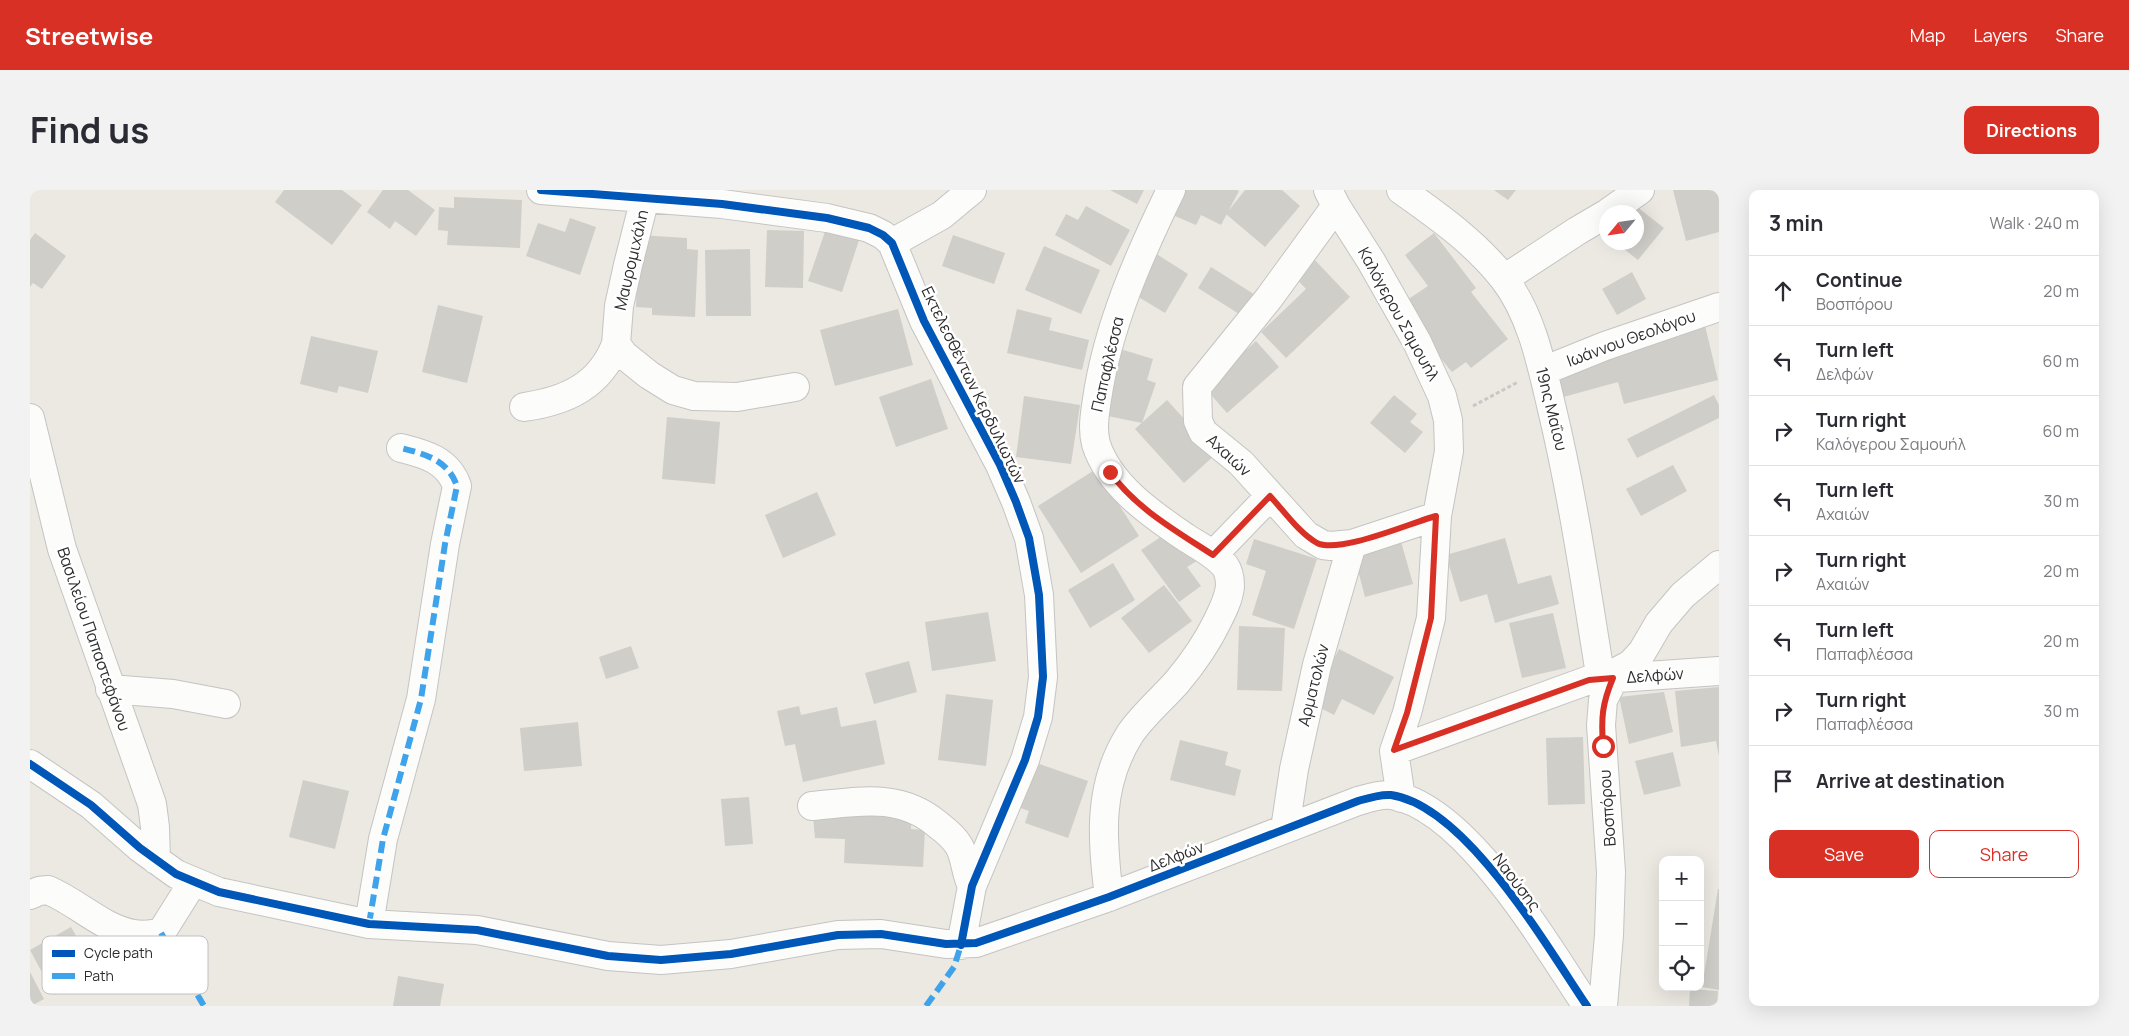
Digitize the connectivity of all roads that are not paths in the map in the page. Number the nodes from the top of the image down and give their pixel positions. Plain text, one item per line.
1 (541, 190) edge
2 (972, 190) edge
3 (1171, 190) edge
4 (1401, 190) edge
5 (1640, 190) edge
6 (646, 195) edge
7 (734, 198) edge
8 (1332, 198) edge
9 (1620, 205) edge
10 (1599, 218) edge
11 (892, 243) junction
12 (1504, 279) junction
13 (1719, 307) edge
14 (616, 344) junction
15 (1543, 371) junction
16 (794, 387) dead end
17 (524, 407) dead end
18 (30, 418) edge
19 (401, 448) dead end
20 (1270, 496) junction
21 (1436, 516) junction
22 (1352, 544) junction
23 (1213, 555) junction
24 (1719, 566) edge
25 (1719, 671) edge
26 (1607, 679) junction
27 (110, 690) junction
28 (226, 704) dead end
29 (1394, 750) junction
30 (30, 764) edge
31 (1401, 798) junction
32 (812, 806) dead end
33 (1284, 829) junction
34 (156, 860) junction
35 (193, 882) junction
36 (972, 886) junction
37 (31, 892) edge
38 (1109, 897) junction
39 (369, 924) junction
40 (961, 945) junction
41 (1587, 1006) edge
42 (1603, 1006) edge

1 - 6 street
2 - 11 street
3 - 23 street, Παπαφλέσσα
4 - 12 street, 19ης Μαΐου
5 - 9 street
6 - 7 street
6 - 14 street, Μαυρομιχάλη
7 - 11 street
8 - 20 street, Αχαιών
8 - 21 street, Καλόγερου Σαμουήλ
10 - 12 street
11 - 36 street, Εκτελεσθέντων Κερδυλιωτών
12 - 15 street, 19ης Μαΐου
13 - 15 street, Ιωάννου Θεολόγου
14 - 16 street
14 - 17 street, Μαυρομιχάλη
15 - 26 street, 19ης Μαΐου
18 - 27 street, Βασιλείου Παπαστεφάνου
19 - 39 street
20 - 22 street, Αχαιών
20 - 23 street
21 - 22 street, Αχαιών
21 - 29 street, Καλόγερου Σαμουήλ
22 - 33 street, Αρματολών
23 - 38 street, Παπαφλέσσα
24 - 26 street, Βοσπόρου
25 - 26 street, Δελφών
26 - 29 street, Δελφών
26 - 42 street, Βοσπόρου
27 - 28 street
27 - 34 street, Βασιλείου Παπαστεφάνου
29 - 31 street, Καλόγερου Σαμουήλ
30 - 34 street, Δελφών
31 - 33 street, Δελφών
31 - 41 street, Ναούσης
32 - 36 street
33 - 38 street, Δελφών
34 - 35 street, Δελφών
35 - 37 street
35 - 39 street, Δελφών
36 - 40 street, Εκτελεσθέντων Κερδυλιωτών
38 - 40 street, Δελφών
39 - 40 street, Δελφών

